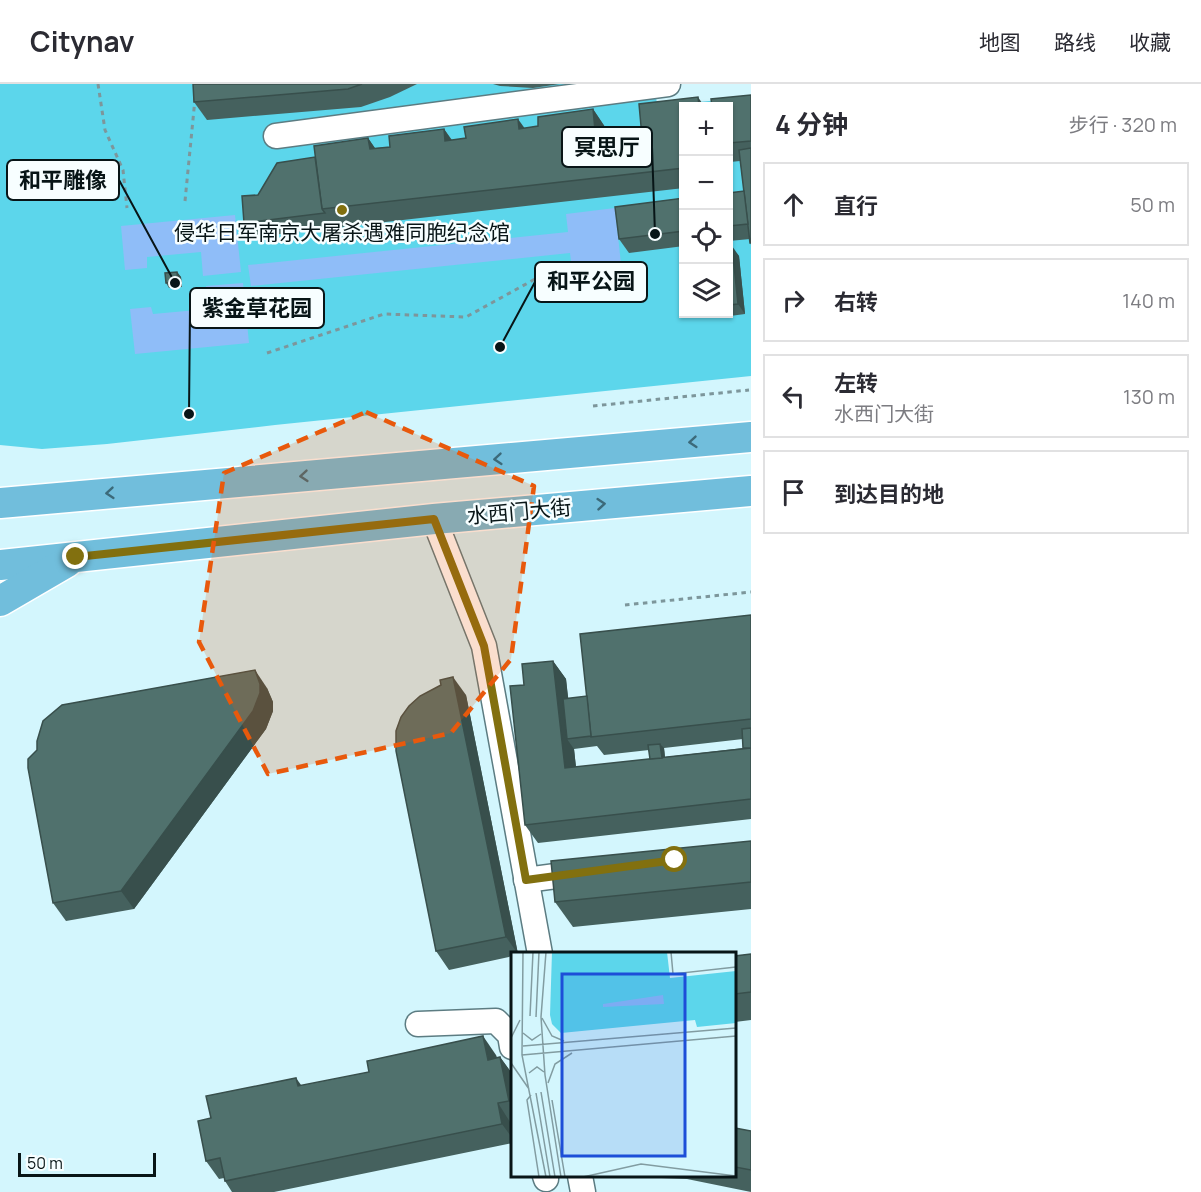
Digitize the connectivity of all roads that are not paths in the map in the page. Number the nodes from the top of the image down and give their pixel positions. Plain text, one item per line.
1 (668, 84) edge
2 (276, 136) dead end
3 (751, 437) edge
4 (0, 489) edge
5 (751, 491) edge
6 (49, 498) junction
7 (0, 503) edge
8 (434, 519) junction
9 (76, 557) junction
10 (0, 565) edge
11 (0, 601) edge
12 (606, 869) edge
13 (526, 880) junction
14 (540, 952) edge
15 (418, 1024) dead end
16 (511, 1039) edge
17 (580, 1177) edge
18 (583, 1192) edge

1 - 2 street
3 -> 6 main road
4 - 6 main road
8 -> 5 main road, 水西门大街
6 - 7 main road
8 - 9 main road, 水西门大街
8 - 13 street
9 - 10 main road, 水西门大街
9 - 11 main road
12 - 13 street
13 - 14 street
15 - 16 street
17 - 18 street

